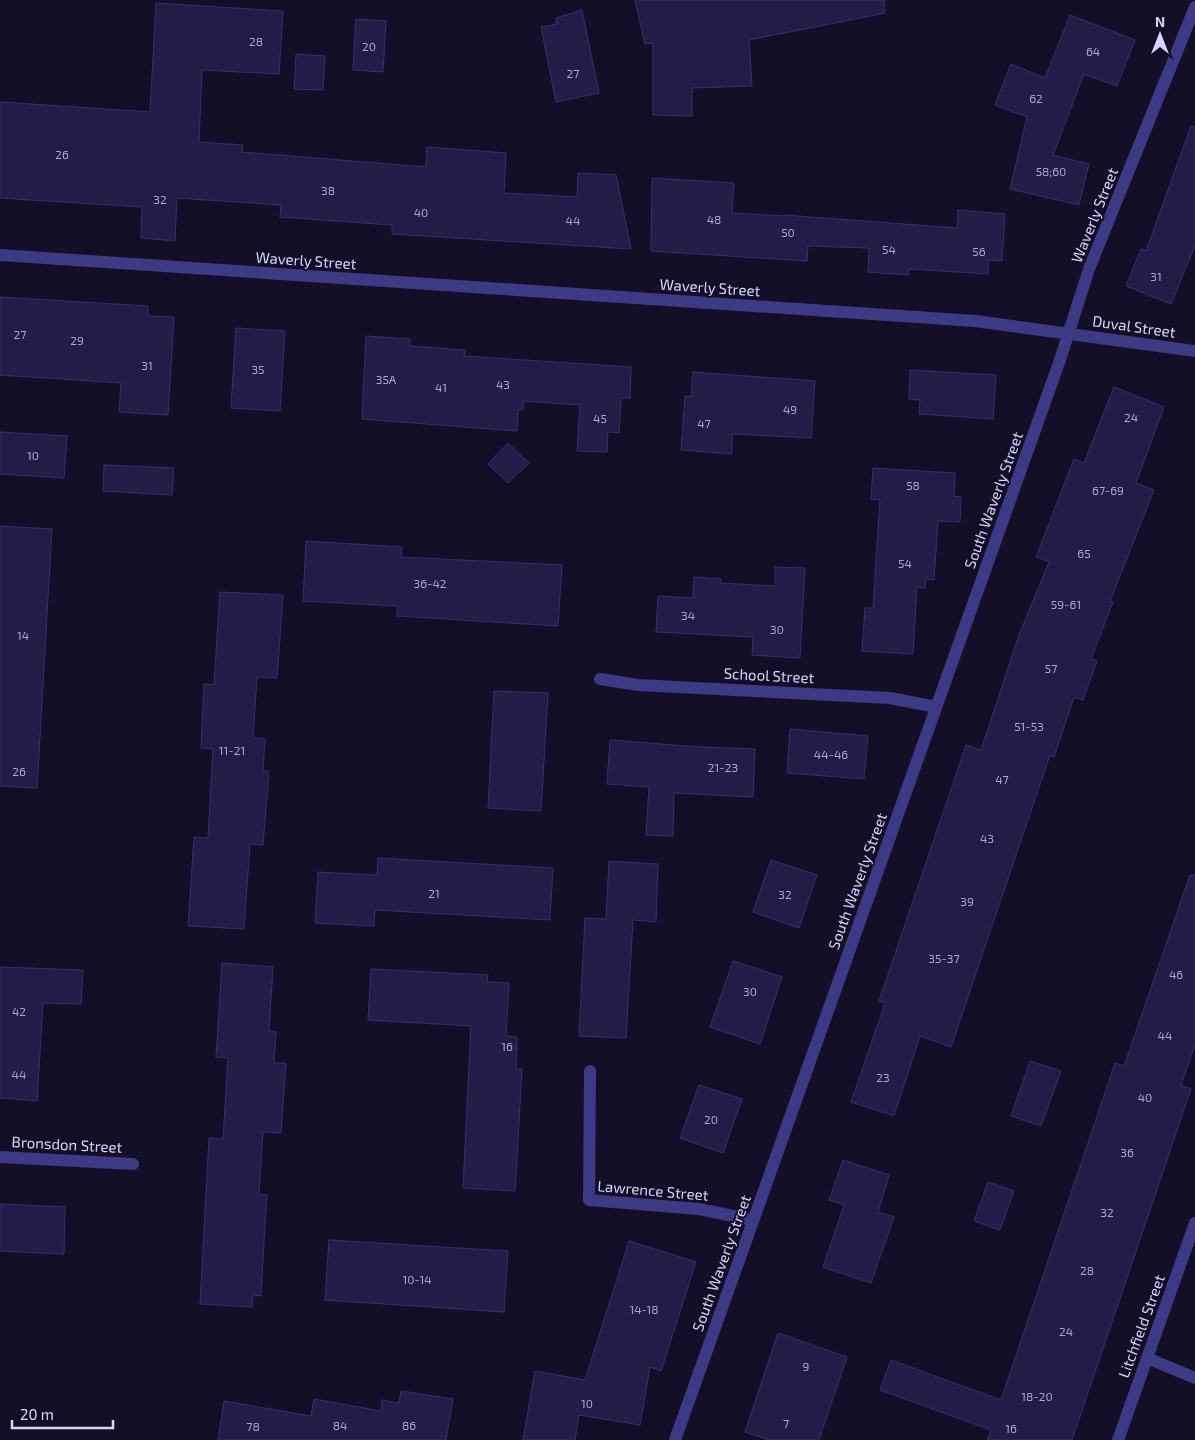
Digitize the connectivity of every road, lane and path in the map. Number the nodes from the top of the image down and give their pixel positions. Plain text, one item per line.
1 (1195, 7) edge
2 (0, 256) edge
3 (1068, 334) junction
4 (1195, 351) edge
5 (600, 679) dead end
6 (936, 707) junction
7 (590, 1071) dead end
8 (0, 1157) edge
9 (133, 1164) dead end
10 (753, 1220) junction
11 (1195, 1223) edge
12 (1147, 1358) junction
13 (1195, 1378) edge
14 (675, 1440) edge
15 (1118, 1440) edge

1 - 3 street, Waverly Street
2 - 3 street, Waverly Street
3 - 4 street, Duval Street
3 - 6 street, South Waverly Street
5 - 6 street, School Street
6 - 10 street, South Waverly Street
7 - 10 street, Lawrence Street
8 - 9 street, Bronsdon Street
10 - 14 street, South Waverly Street
11 - 12 street, Litchfield Street
12 - 13 street
12 - 15 street, Litchfield Street

